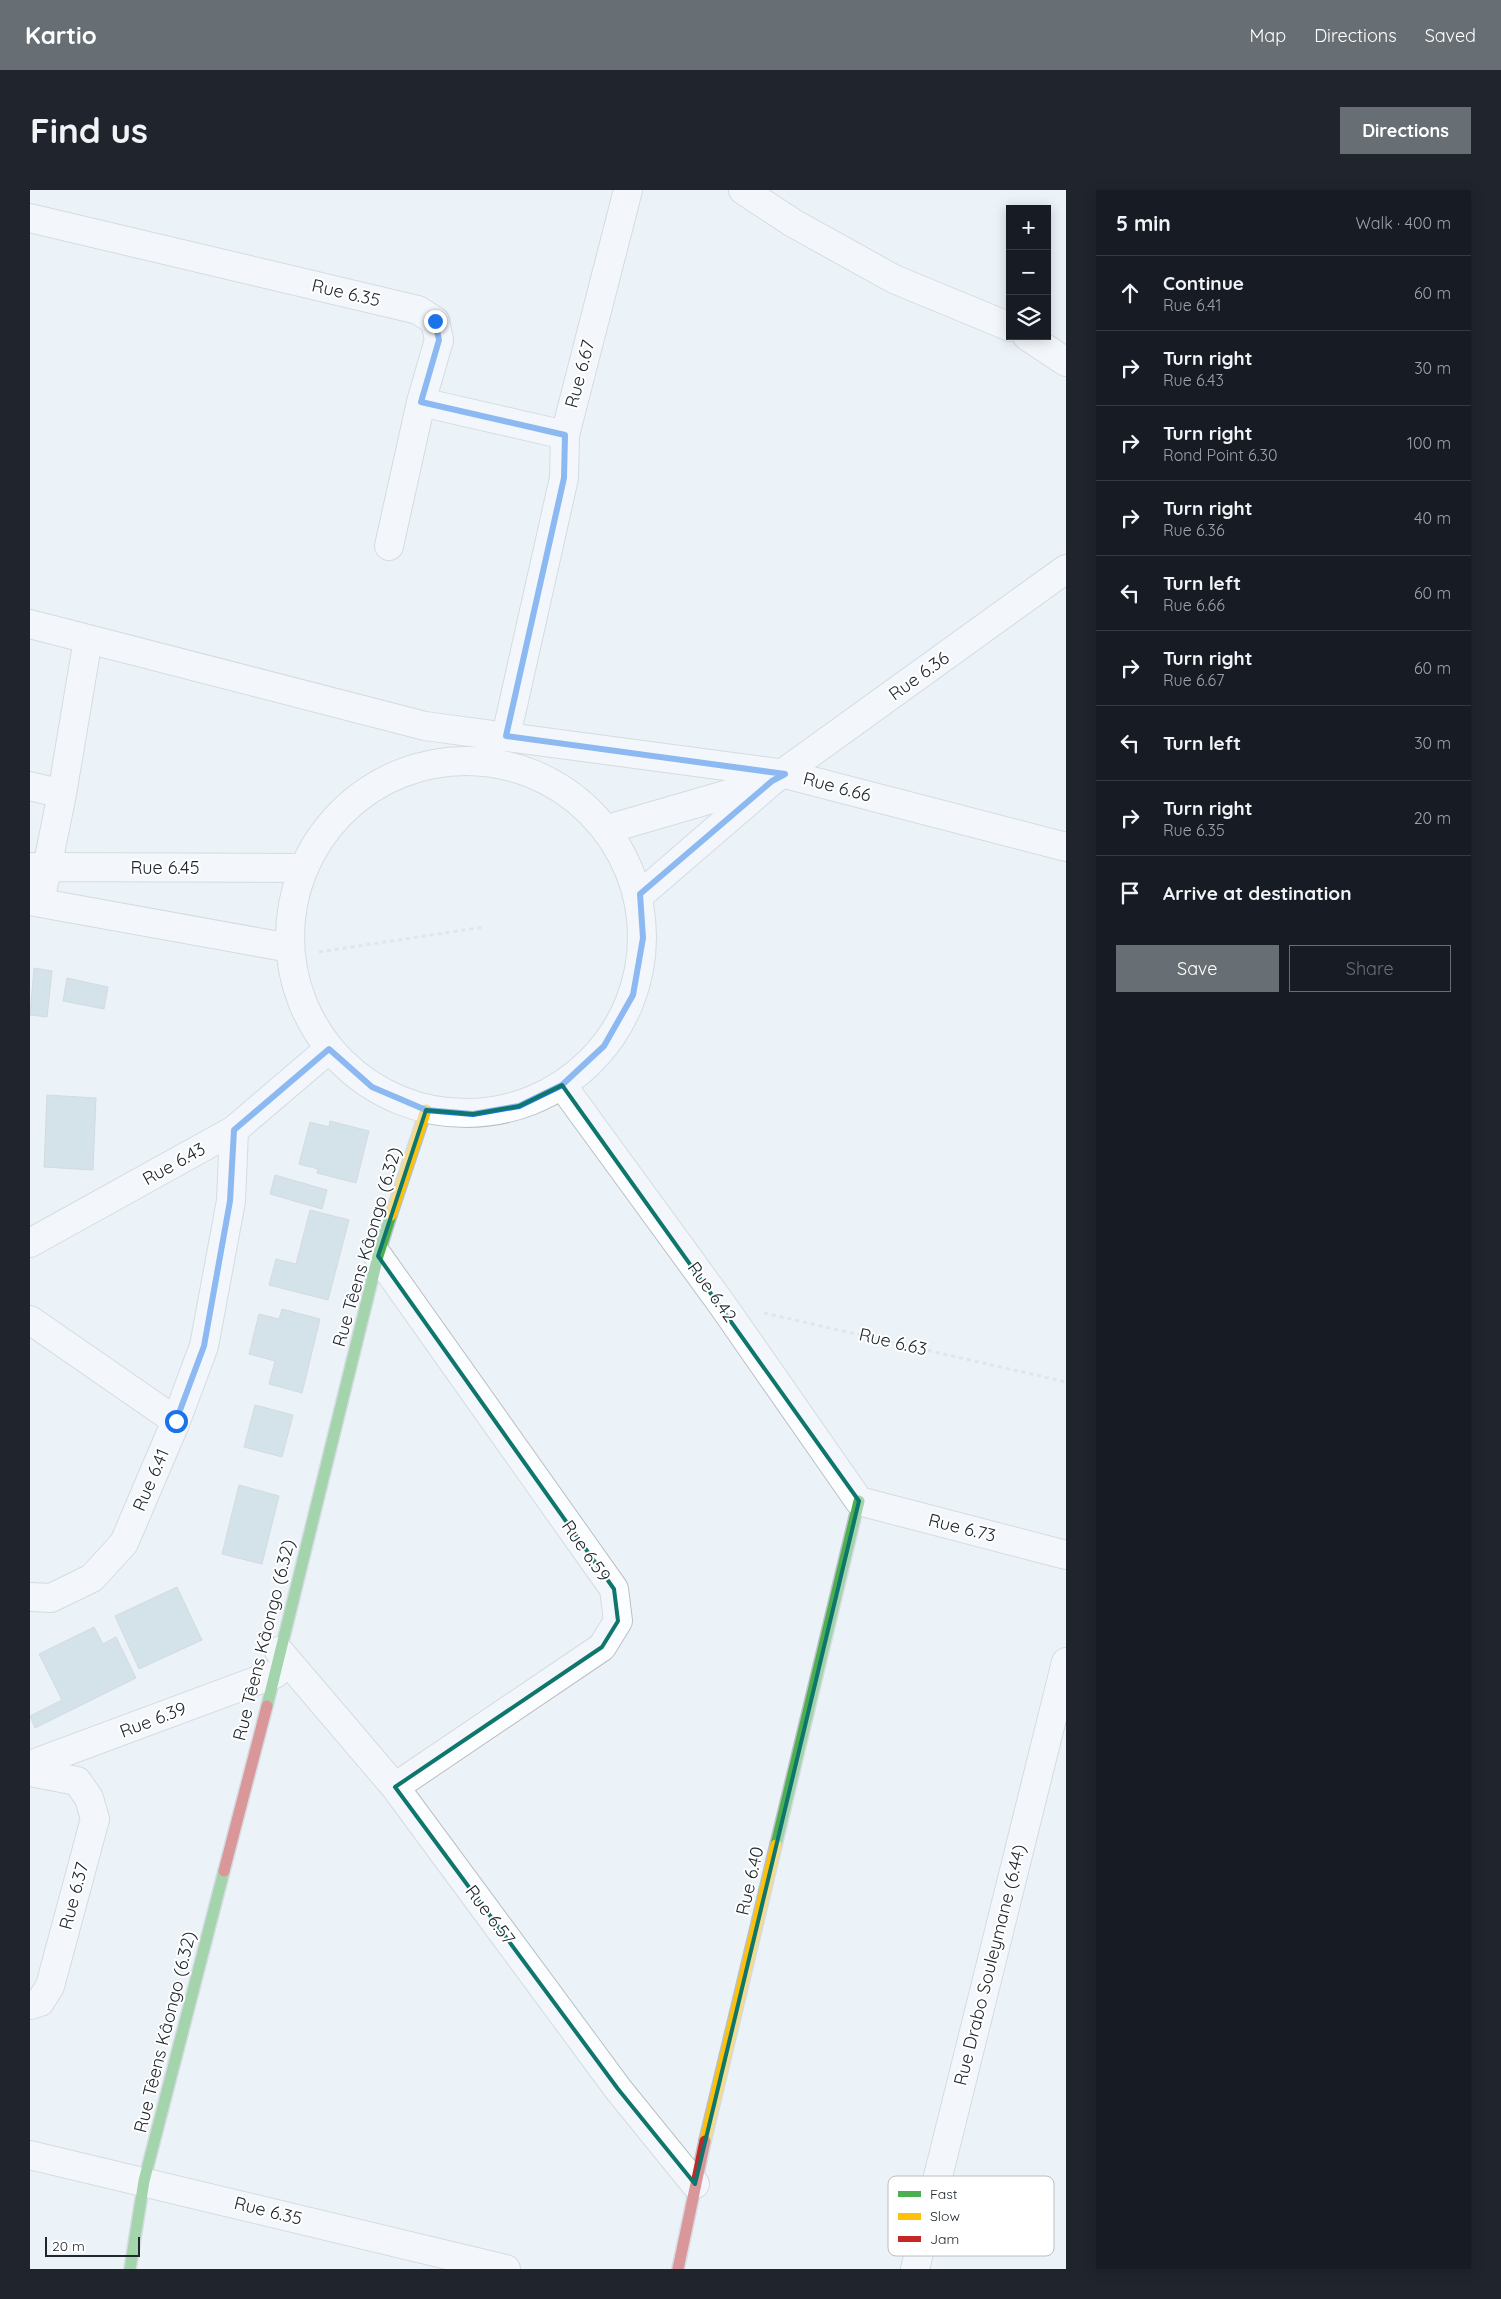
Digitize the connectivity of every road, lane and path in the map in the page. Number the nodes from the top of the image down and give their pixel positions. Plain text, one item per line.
1 (628, 190) edge
2 (743, 190) edge
3 (30, 218) edge
4 (1006, 325) edge
5 (1032, 340) edge
6 (1066, 362) edge
7 (421, 402) junction
8 (565, 435) junction
9 (389, 546) dead end
10 (1066, 569) edge
11 (30, 624) edge
12 (88, 639) junction
13 (506, 736) junction
14 (778, 777) junction
15 (30, 786) edge
16 (62, 794) junction
17 (608, 829) junction
18 (1066, 847) edge
19 (38, 868) edge
20 (300, 868) junction
21 (640, 894) junction
22 (35, 901) edge
23 (484, 926) dead end
24 (291, 952) junction
25 (329, 1049) junction
26 (562, 1085) junction
27 (426, 1110) junction
28 (234, 1130) junction
29 (30, 1243) edge
30 (378, 1256) junction
31 (721, 1303) junction
32 (30, 1320) edge
33 (1066, 1382) edge
34 (176, 1421) junction
35 (859, 1501) junction
36 (1066, 1555) edge
37 (30, 1598) edge
38 (277, 1662) junction
39 (1066, 1662) edge
40 (1060, 1713) edge
41 (30, 1765) edge
42 (30, 1772) edge
43 (395, 1787) junction
44 (30, 2005) edge
45 (30, 2155) edge
46 (939, 2176) edge
47 (144, 2181) junction
48 (695, 2184) junction
49 (918, 2256) edge
50 (130, 2269) edge
51 (506, 2269) edge
52 (678, 2269) edge
53 (915, 2269) edge

1 - 8 street, Rue 6.67
2 - 4 street
3 - 7 street, Rue 6.35
5 - 6 street
7 - 8 street
7 - 9 street, Rue 6.35
8 - 13 street, Rue 6.67
10 - 14 street, Rue 6.36
11 - 12 street, Rue 6.66
12 - 13 street, Rue 6.66
12 - 16 street
13 - 14 street, Rue 6.66
14 - 17 street, Rue 6.36
14 - 18 street, Rue 6.66
14 - 21 street, Rue 6.36
15 - 16 street
16 - 19 street
17 - 20 street
17 - 21 street
19 - 20 street, Rue 6.45
19 - 22 street
20 - 24 street
21 - 26 street
22 - 24 street
23 - 24 path
24 - 25 street
25 - 27 street
25 - 28 street, Rue 6.43
26 - 27 street
26 - 31 street, Rue 6.42
27 - 30 street, Rue Têens Kâongo (6.32)
28 - 29 street, Rue 6.43
28 - 34 street, Rue 6.41
30 - 38 street, Rue Têens Kâongo (6.32)
30 - 43 street, Rue 6.59
31 - 33 path, Rue 6.63
31 - 35 street, Rue 6.42
32 - 34 street
34 - 37 street, Rue 6.41
35 - 36 street, Rue 6.73
35 - 48 street, Rue 6.40
38 - 41 street, Rue 6.39
38 - 43 street, Rue 6.57
38 - 47 street, Rue Têens Kâongo (6.32)
39 - 40 street, Rue Drabo Souleymane (6.44)
40 - 46 street, Rue Drabo Souleymane (6.44)
42 - 44 street, Rue 6.37
43 - 48 street, Rue 6.57
45 - 47 street, Rue 6.35
47 - 50 street, Rue Têens Kâongo (6.32)
47 - 51 street, Rue 6.35
48 - 52 street, Rue 6.40
49 - 53 street, Rue Drabo Souleymane (6.44)

